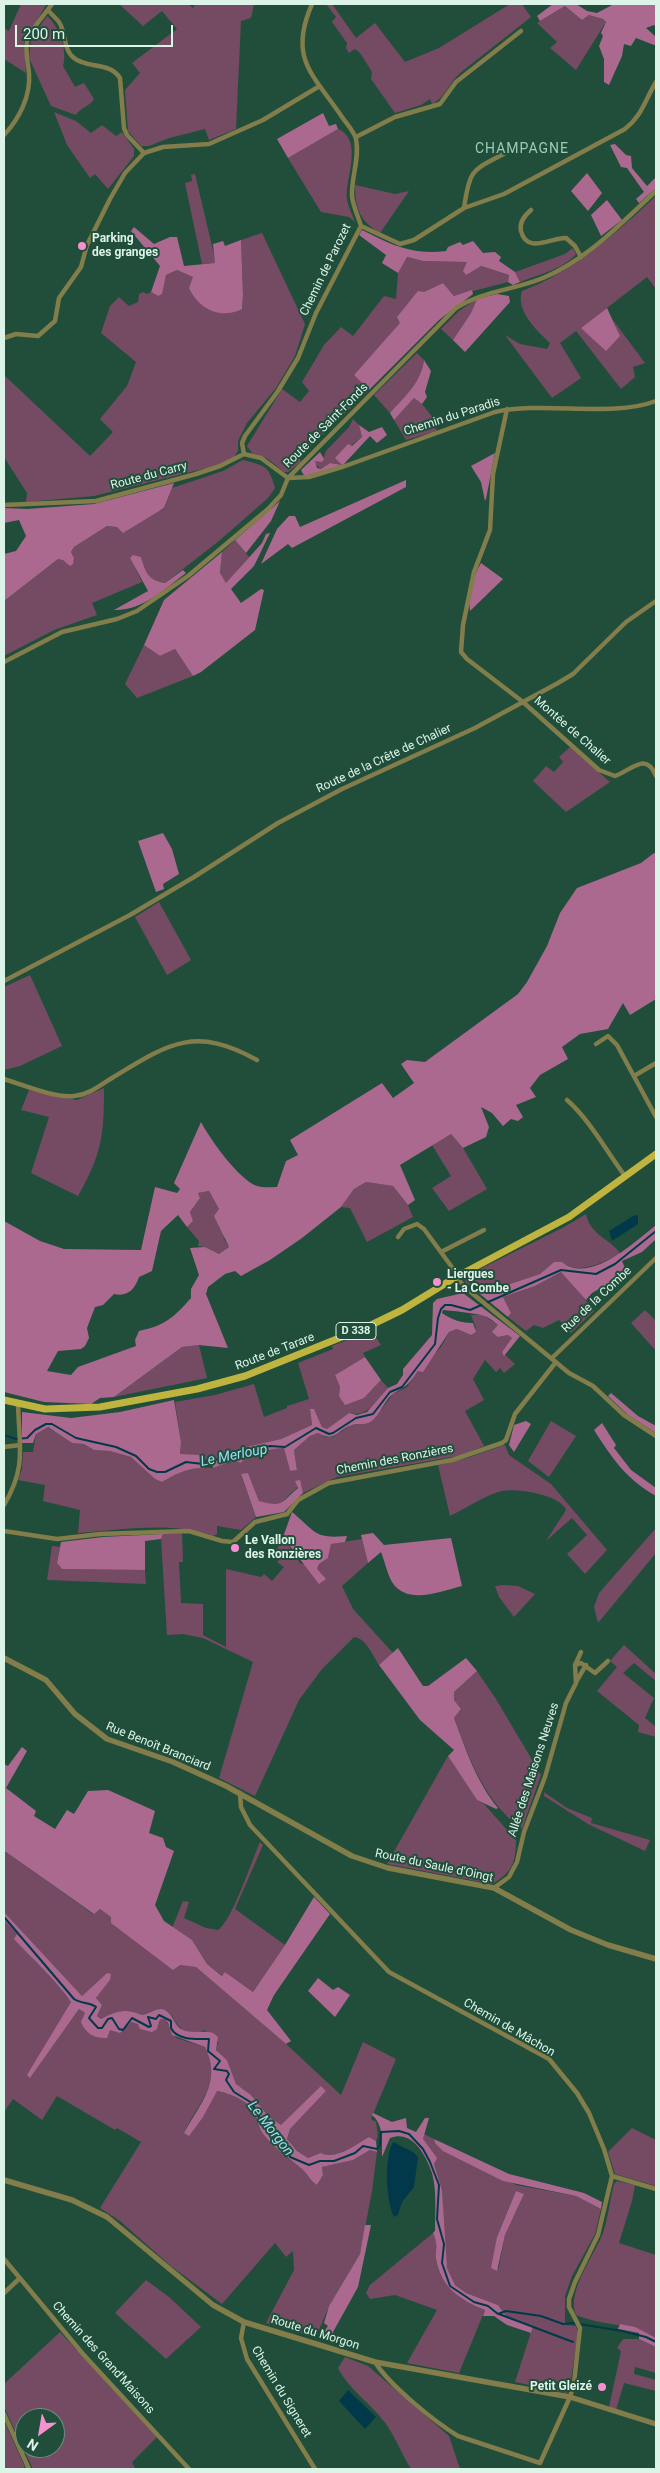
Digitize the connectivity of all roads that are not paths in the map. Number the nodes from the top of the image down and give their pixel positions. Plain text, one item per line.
1 (52, 4) edge
2 (312, 4) edge
3 (48, 10) junction
4 (521, 31) dead end
5 (656, 82) edge
6 (318, 87) junction
7 (4, 135) edge
8 (356, 137) junction
9 (509, 151) dead end
10 (144, 153) junction
11 (656, 191) edge
12 (464, 208) junction
13 (531, 210) dead end
14 (361, 226) junction
15 (581, 257) junction
16 (4, 338) edge
17 (656, 401) edge
18 (508, 409) junction
19 (244, 454) junction
20 (288, 478) junction
21 (4, 505) edge
22 (656, 602) edge
23 (4, 662) edge
24 (523, 702) junction
25 (656, 776) edge
26 (4, 981) edge
27 (596, 1044) dead end
28 (257, 1060) dead end
29 (656, 1063) edge
30 (634, 1076) junction
31 (4, 1079) edge
32 (566, 1100) dead end
33 (656, 1117) edge
34 (656, 1154) edge
35 (625, 1176) junction
36 (484, 1230) dead end
37 (398, 1237) dead end
38 (441, 1252) junction
39 (656, 1258) edge
40 (456, 1277) junction
41 (552, 1358) junction
42 (556, 1362) junction
43 (4, 1400) edge
44 (18, 1404) junction
45 (656, 1436) edge
46 (20, 1444) junction
47 (4, 1448) edge
48 (4, 1505) edge
49 (4, 1531) edge
50 (581, 1652) dead end
51 (4, 1658) edge
52 (608, 1661) dead end
53 (575, 1665) junction
54 (586, 1665) junction
55 (576, 1683) junction
56 (240, 1793) junction
57 (494, 1888) junction
58 (656, 1959) edge
59 (612, 2176) junction
60 (4, 2180) edge
61 (656, 2189) edge
62 (4, 2259) edge
63 (20, 2278) junction
64 (4, 2293) edge
65 (244, 2322) junction
66 (375, 2362) junction
67 (570, 2397) junction
68 (4, 2414) edge
69 (656, 2424) edge
70 (540, 2463) junction
71 (30, 2469) edge
72 (189, 2469) edge
73 (315, 2469) edge
74 (541, 2469) edge

1 - 3 street
2 - 6 street
3 - 7 street
3 - 10 street
4 - 8 street
5 - 12 street
6 - 8 street
6 - 10 street
8 - 14 street, Chemin de Parozet
9 - 12 street
10 - 16 street
11 - 15 street, Route de Saint-Fonds
12 - 14 street
13 - 15 street
14 - 19 street, Chemin de Parozet
15 - 20 street, Route de Saint-Fonds
17 - 18 street, Chemin du Paradis
18 - 20 street, Chemin du Paradis
18 - 24 street
19 - 20 street
19 - 21 street, Route du Carry
20 - 23 street, Route de Saint-Fonds
22 - 24 street, Route de la Crête de Chalier
24 - 25 street, Montée de Chalier
24 - 26 street, Route de la Crête de Chalier
27 - 30 street
28 - 31 street
29 - 30 street
30 - 33 street
32 - 35 street
34 - 35 main road, Route de Tarare / D 338
35 - 40 main road, Route de Tarare / D 338
36 - 38 street
37 - 38 street
38 - 40 street
39 - 41 street, Rue de la Combe
40 - 41 street
40 - 44 main road, Route de Tarare / D 338
41 - 42 street
42 - 45 street
42 - 49 street, Chemin des Ronzières
43 - 44 main road, Route de Tarare / D 338
44 - 46 street
46 - 47 street
46 - 48 street
50 - 53 street, Allée des Maisons Neuves
51 - 56 street, Rue Benoît Branciard
52 - 54 street
53 - 54 street
53 - 55 street, Allée des Maisons Neuves
54 - 55 street
55 - 57 street, Allée des Maisons Neuves
56 - 57 street, Route du Saule d'Oingt
56 - 59 street, Chemin de Mâchon
57 - 58 street, Route du Saule d'Oingt
59 - 61 street
59 - 67 street, Chemin de Mâchon
60 - 65 street, Route du Morgon
62 - 63 street, Chemin des Grand'Maisons
63 - 64 street
63 - 72 street, Chemin des Grand'Maisons
65 - 66 street, Route du Morgon
65 - 73 street, Chemin du Signeret
66 - 67 street, Route du Morgon
66 - 70 street
67 - 69 street, Route du Morgon
67 - 70 street, Chemin de Mâchon
68 - 71 street
70 - 74 street

